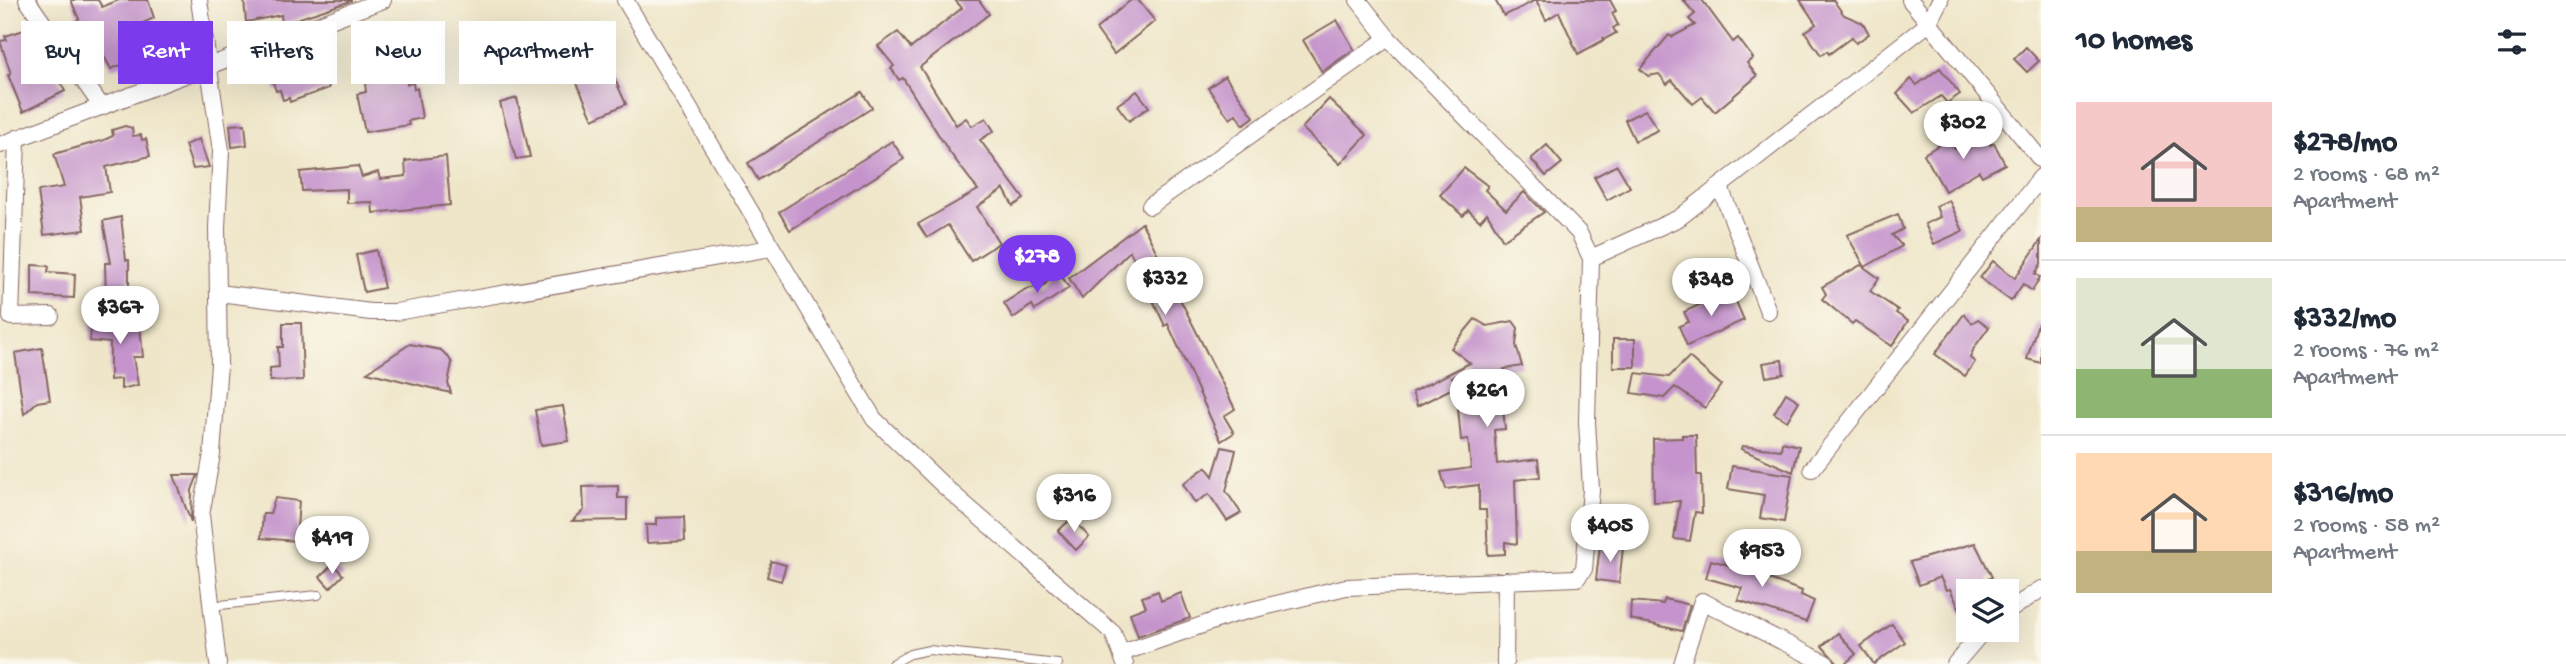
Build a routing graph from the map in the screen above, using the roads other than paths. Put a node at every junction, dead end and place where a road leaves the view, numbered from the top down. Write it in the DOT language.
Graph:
graph roads {
  1 [pos="27,0"];
  2 [pos="199,0"];
  3 [pos="383,0"];
  4 [pos="625,0"];
  5 [pos="1358,0"];
  6 [pos="1910,0"];
  7 [pos="1940,0"];
  8 [pos="202,21"];
  9 [pos="1928,24"];
  10 [pos="1388,38"];
  11 [pos="213,64"];
  12 [pos="161,84"];
  13 [pos="211,84"];
  14 [pos="102,107"];
  15 [pos="17,138"];
  16 [pos="0,145"];
  17 [pos="2041,160"];
  18 [pos="2041,177"];
  19 [pos="1720,187"];
  20 [pos="1150,206"];
  21 [pos="771,248"];
  22 [pos="1591,258"];
  23 [pos="219,293"];
  24 [pos="1768,311"];
  25 [pos="51,316"];
  26 [pos="1812,469"];
  27 [pos="1506,580"];
  28 [pos="2041,589"];
  29 [pos="318,595"];
  30 [pos="2019,604"];
  31 [pos="210,606"];
  32 [pos="1974,642"];
  33 [pos="1123,659"];
  34 [pos="218,664"];
  35 [pos="892,664"];
  36 [pos="1058,664"];
  37 [pos="1505,664"];
  38 [pos="1682,664"];
  39 [pos="1827,664"];
  40 [pos="1955,664"];
  1 -- 14 [label="street"];
  2 -- 8 [label="street"];
  3 -- 11 [label="street"];
  4 -- 21 [label="street"];
  5 -- 10 [label="street"];
  6 -- 9 [label="street"];
  7 -- 9 [label="street"];
  9 -- 17 [label="street"];
  9 -- 19 [label="street"];
  10 -- 20 [label="street"];
  10 -- 22 [label="street"];
  12 -- 14 [label="street"];
  13 -- 23 [label="street"];
  14 -- 15 [label="street"];
  15 -- 16 [label="street"];
  15 -- 25 [label="street"];
  18 -- 26 [label="street"];
  19 -- 22 [label="street"];
  19 -- 24 [label="street"];
  21 -- 23 [label="street"];
  21 -- 33 [label="street"];
  22 -- 27 [label="street"];
  23 -- 31 [label="street"];
  27 -- 33 [label="street"];
  27 -- 37 [label="street"];
  28 -- 30 [label="street"];
  29 -- 31 [label="lane"];
  31 -- 34 [label="street"];
  32 -- 40 [label="street"];
  35 -- 36 [label="lane"];
  38 -- 39 [label="street"];
}
